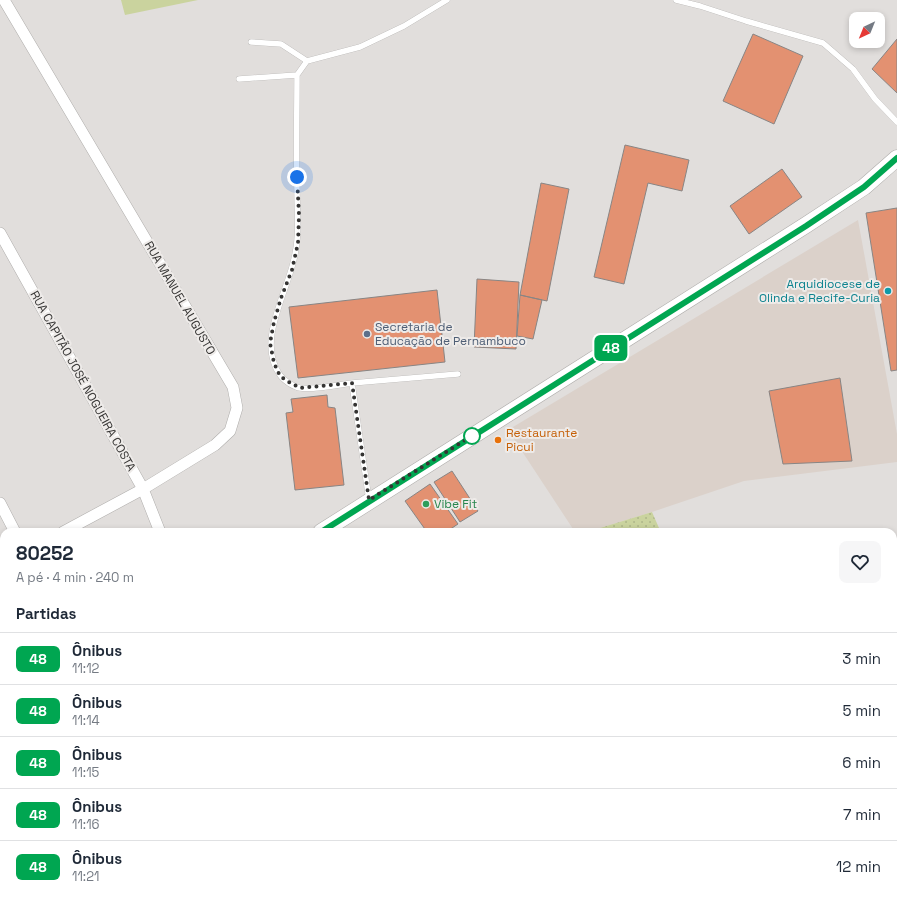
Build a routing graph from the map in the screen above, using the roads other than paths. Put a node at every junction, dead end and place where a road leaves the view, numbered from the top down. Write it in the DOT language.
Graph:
graph roads {
  1 [pos="4,0"];
  2 [pos="447,0"];
  3 [pos="676,0"];
  4 [pos="251,42"];
  5 [pos="307,61"];
  6 [pos="298,75"];
  7 [pos="238,79"];
  8 [pos="897,122"];
  9 [pos="897,158"];
  10 [pos="0,233"];
  11 [pos="458,374"];
  12 [pos="352,383"];
  13 [pos="143,489"];
  14 [pos="369,500"];
  15 [pos="0,503"];
  16 [pos="13,528"];
  17 [pos="70,528"];
  18 [pos="158,528"];
  19 [pos="327,528"];
  1 -- 13 [label="street, RUA MANUEL AUGUSTO"];
  2 -- 5 [label="lane"];
  3 -- 8 [label="lane"];
  4 -- 5 [label="lane"];
  5 -- 6 [label="lane"];
  6 -- 7 [label="lane"];
  6 -- 12 [label="lane"];
  9 -- 14 [label="main road"];
  10 -- 13 [label="street, RUA CAPITÃO JOSÉ NOGUEIRA COSTA"];
  11 -- 12 [label="lane"];
  12 -- 14 [label="lane"];
  13 -- 17 [label="street, RUA MANUEL AUGUSTO"];
  13 -- 18 [label="street, RUA CAPITÃO JOSÉ NOGUEIRA COSTA"];
  14 -- 19 [label="main road"];
  15 -- 16 [label="street"];
}
